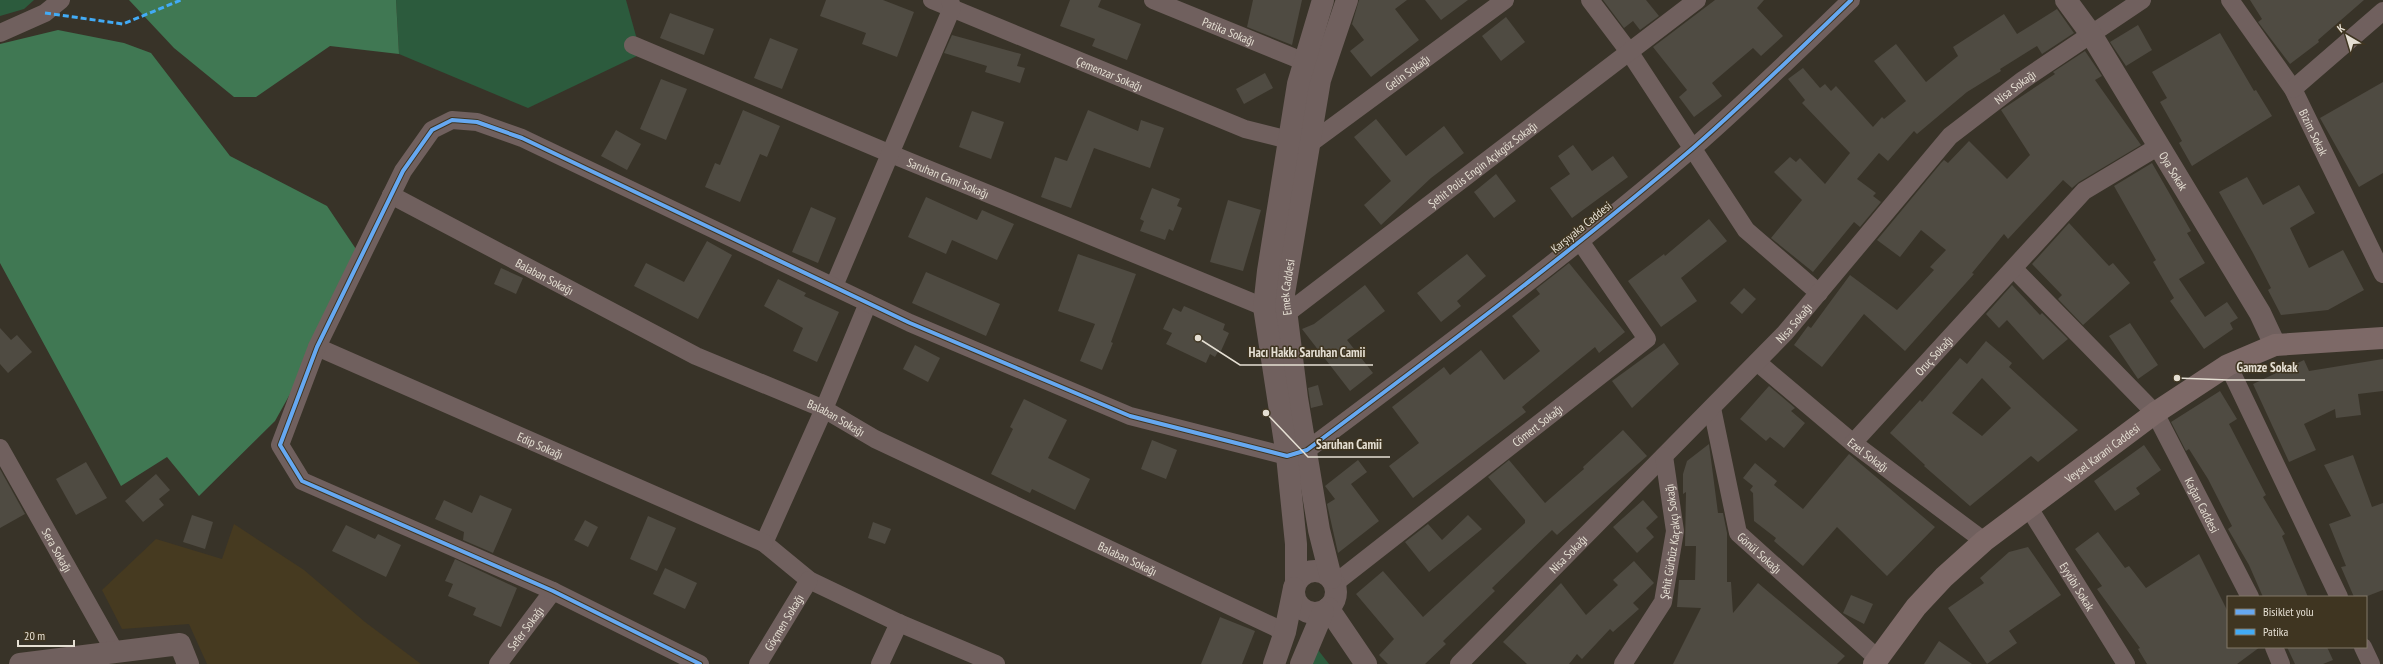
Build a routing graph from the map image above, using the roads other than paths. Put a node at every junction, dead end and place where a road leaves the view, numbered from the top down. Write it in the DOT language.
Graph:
graph roads {
  1 [pos="61,0"];
  2 [pos="932,0"];
  3 [pos="1154,0"];
  4 [pos="1324,0"];
  5 [pos="1347,0"];
  6 [pos="1505,0"];
  7 [pos="1590,0"];
  8 [pos="1697,0"];
  9 [pos="1851,0"];
  10 [pos="2066,0"];
  11 [pos="2142,0"];
  12 [pos="2230,0"];
  13 [pos="951,4"];
  14 [pos="2383,11"];
  15 [pos="0,33"];
  16 [pos="2091,34"];
  17 [pos="633,45"];
  18 [pos="1630,53"];
  19 [pos="1305,62"];
  20 [pos="2293,89"];
  21 [pos="1299,142"];
  22 [pos="2159,146"];
  23 [pos="1692,148"];
  24 [pos="892,154"];
  25 [pos="391,196"];
  26 [pos="1580,241"];
  27 [pos="2014,269"];
  28 [pos="2383,274"];
  29 [pos="834,286"];
  30 [pos="1818,293"];
  31 [pos="868,303"];
  32 [pos="1264,307"];
  33 [pos="1286,314"];
  34 [pos="2383,338"];
  35 [pos="2275,345"];
  36 [pos="317,347"];
  37 [pos="1757,362"];
  38 [pos="2228,365"];
  39 [pos="1712,408"];
  40 [pos="824,409"];
  41 [pos="2155,413"];
  42 [pos="1853,443"];
  43 [pos="0,448"];
  44 [pos="1307,450"];
  45 [pos="1287,456"];
  46 [pos="1664,456"];
  47 [pos="2029,508"];
  48 [pos="1984,542"];
  49 [pos="764,543"];
  50 [pos="809,580"];
  51 [pos="1332,581"];
  52 [pos="1295,584"];
  53 [pos="553,591"];
  54 [pos="2249,596"];
  55 [pos="2339,596"];
  56 [pos="1325,610"];
  57 [pos="898,623"];
  58 [pos="1285,632"];
  59 [pos="2274,648"];
  60 [pos="2363,648"];
  61 [pos="115,652"];
  62 [pos="1876,661"];
  63 [pos="20,664"];
  64 [pos="188,664"];
  65 [pos="498,664"];
  66 [pos="700,664"];
  67 [pos="758,664"];
  68 [pos="880,664"];
  69 [pos="996,664"];
  70 [pos="1274,664"];
  71 [pos="1301,664"];
  72 [pos="1366,664"];
  73 [pos="1460,664"];
  74 [pos="1623,664"];
  75 [pos="2126,664"];
  76 [pos="2281,664"];
  77 [pos="2371,664"];
  1 -- 15 [label="street"];
  2 -- 13 [label="street, Çemenzar Sokağı"];
  3 -- 19 [label="street, Patika Sokağı"];
  4 -- 19 [label="street, Emek Caddesi"];
  5 -- 21 [label="street, Emek Caddesi"];
  6 -- 21 [label="street, Gelin Sokağı"];
  7 -- 18 [label="street"];
  8 -- 18 [label="street, Şehit Polis Engin Açıkgöz Sokağı"];
  9 -- 23 [label="street, Karşıyaka Caddesi"];
  10 -- 16 [label="street, Oya Sokak"];
  11 -- 16 [label="street, Nisa Sokağı"];
  12 -- 20 [label="street, Bizim Sokak"];
  13 -- 21 [label="street, Çemenzar Sokağı"];
  13 -- 24 [label="street"];
  14 -- 20 [label="street"];
  16 -- 22 [label="street, Oya Sokak"];
  16 -- 30 [label="street, Nisa Sokağı"];
  17 -- 24 [label="street, Saruhan Cami Sokağı"];
  18 -- 23 [label="street"];
  18 -- 33 [label="street, Şehit Polis Engin Açıkgöz Sokağı"];
  19 -- 21 [label="street, Emek Caddesi"];
  20 -- 28 [label="street, Bizim Sokak"];
  21 -- 32 [label="street, Emek Caddesi"];
  21 -- 33 [label="street, Emek Caddesi"];
  22 -- 27 [label="street, Oruç Sokağı"];
  22 -- 35 [label="street, Oya Sokak"];
  23 -- 26 [label="street, Karşıyaka Caddesi"];
  23 -- 30 [label="street"];
  24 -- 29 [label="street"];
  24 -- 32 [label="street, Saruhan Cami Sokağı"];
  25 -- 29 [label="street"];
  25 -- 36 [label="street"];
  25 -- 40 [label="street, Balaban Sokağı"];
  26 -- 44 [label="street, Karşıyaka Caddesi"];
  26 -- 51 [label="street, Cömert Sokağı"];
  27 -- 41 [label="street"];
  27 -- 42 [label="street, Oruç Sokağı"];
  29 -- 31 [label="street"];
  30 -- 37 [label="street, Nisa Sokağı"];
  31 -- 40 [label="street"];
  31 -- 45 [label="street"];
  32 -- 33 [label="street"];
  32 -- 45 [label="street, Emek Caddesi"];
  33 -- 44 [label="street, Emek Caddesi"];
  34 -- 35 [label="main road, Veysel Karani Caddesi"];
  35 -- 38 [label="main road, Veysel Karani Caddesi"];
  36 -- 49 [label="street, Edip Sokağı"];
  36 -- 53 [label="street"];
  37 -- 39 [label="street, Nisa Sokağı"];
  37 -- 42 [label="street, Ezel Sokağı"];
  38 -- 41 [label="main road, Veysel Karani Caddesi"];
  38 -- 55 [label="street"];
  39 -- 46 [label="street, Nisa Sokağı"];
  39 -- 62 [label="street, Gönül Sokağı"];
  40 -- 49 [label="street"];
  40 -- 58 [label="street, Balaban Sokağı"];
  41 -- 47 [label="main road, Veysel Karani Caddesi"];
  41 -- 54 [label="street, Kağan Caddesi"];
  42 -- 48 [label="street, Ezel Sokağı"];
  43 -- 61 [label="street, Sera Sokağı"];
  44 -- 45 [label="street"];
  44 -- 51 [label="street, Emek Caddesi"];
  45 -- 52 [label="street, Emek Caddesi"];
  46 -- 73 [label="street, Nisa Sokağı"];
  46 -- 74 [label="street, Şehit Gürbüz Kaçakçı Sokağı"];
  47 -- 48 [label="main road, Veysel Karani Caddesi"];
  47 -- 75 [label="street, Eyyübi Sokak"];
  48 -- 62 [label="main road, Veysel Karani Caddesi"];
  49 -- 50 [label="street, Edip Sokağı"];
  50 -- 57 [label="street, Edip Sokağı"];
  50 -- 67 [label="street, Göçmen Sokağı"];
  51 -- 52 [label="street"];
  51 -- 56 [label="street"];
  52 -- 56 [label="street"];
  52 -- 58 [label="street"];
  53 -- 65 [label="street, Sefer Sokağı"];
  53 -- 66 [label="street"];
  56 -- 71 [label="street"];
  56 -- 72 [label="street"];
  57 -- 68 [label="street"];
  57 -- 69 [label="street, Edip Sokağı"];
  58 -- 70 [label="street"];
  59 -- 76 [label="street"];
  60 -- 77 [label="street"];
  61 -- 63 [label="street"];
  61 -- 64 [label="street"];
}
